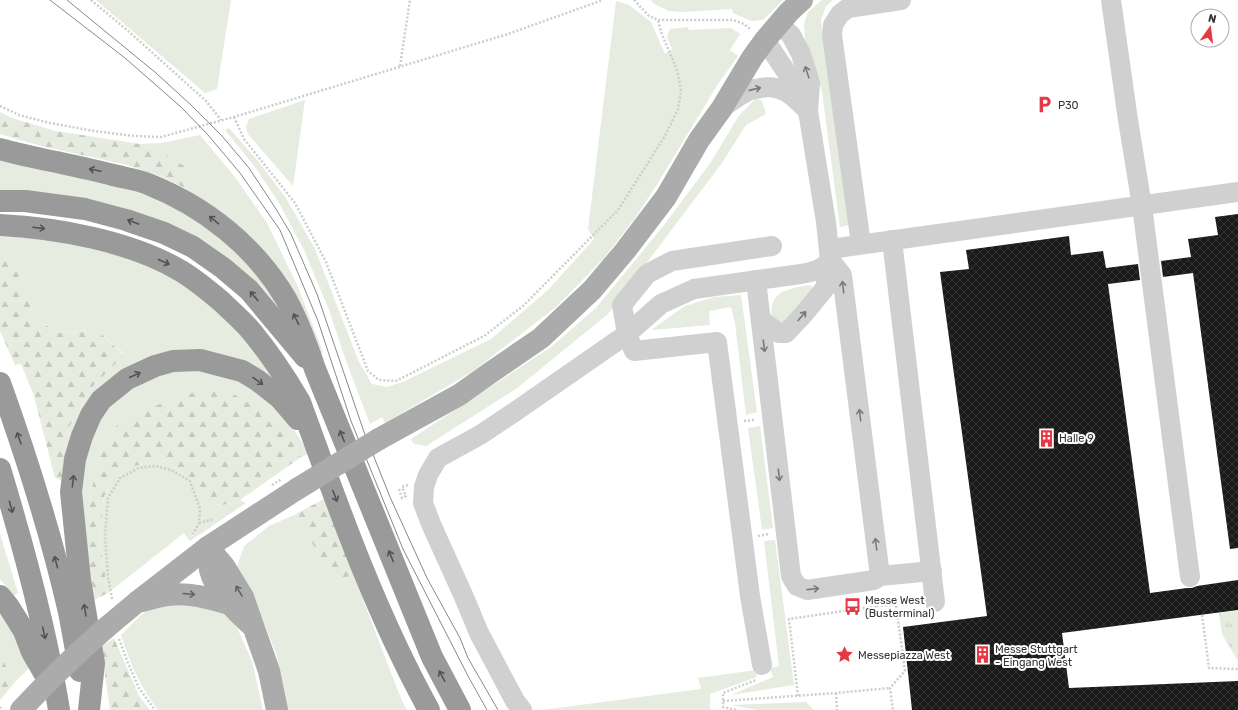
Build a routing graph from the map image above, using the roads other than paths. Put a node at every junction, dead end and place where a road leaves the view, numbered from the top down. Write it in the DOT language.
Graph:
graph roads {
  1 [pos="802,0"];
  2 [pos="901,0"];
  3 [pos="1111,0"];
  4 [pos="779,24"];
  5 [pos="758,34"];
  6 [pos="722,108"];
  7 [pos="808,111"];
  8 [pos="0,149"];
  9 [pos="1238,192"];
  10 [pos="0,201"];
  11 [pos="1142,206"];
  12 [pos="0,225"];
  13 [pos="892,240"];
  14 [pos="861,244"];
  15 [pos="772,246"];
  16 [pos="829,259"];
  17 [pos="756,280"];
  18 [pos="761,320"];
  19 [pos="627,334"];
  20 [pos="315,369"];
  21 [pos="0,383"];
  22 [pos="316,447"];
  23 [pos="0,469"];
  24 [pos="208,546"];
  25 [pos="932,571"];
  26 [pos="1190,577"];
  27 [pos="877,578"];
  28 [pos="0,596"];
  29 [pos="137,602"];
  30 [pos="935,602"];
  31 [pos="229,604"];
  32 [pos="254,627"];
  33 [pos="762,665"];
  34 [pos="57,702"];
  35 [pos="7,709"];
  36 [pos="88,710"];
  37 [pos="278,710"];
  38 [pos="429,710"];
  39 [pos="460,710"];
  40 [pos="522,710"];
  1 -- 4 [label="main road"];
  2 -- 14 [label="street"];
  3 -- 11 [label="street"];
  4 -- 5 [label="main road"];
  7 -- 4 [label="street, one-way"];
  5 -- 6 [label="main road"];
  5 -- 7 [label="street"];
  6 -- 7 [label="street, one-way"];
  6 -- 24 [label="main road, bridge"];
  7 -- 16 [label="street"];
  20 -- 8 [label="highway, one-way"];
  9 -- 11 [label="street"];
  20 -- 10 [label="highway, one-way"];
  11 -- 13 [label="street"];
  11 -- 26 [label="street"];
  12 -- 22 [label="highway, one-way"];
  13 -- 14 [label="street"];
  13 -- 25 [label="street"];
  14 -- 16 [label="street"];
  15 -- 19 [label="street"];
  16 -- 17 [label="street"];
  18 -- 16 [label="street, one-way"];
  27 -- 16 [label="street, one-way"];
  17 -- 18 [label="street"];
  17 -- 19 [label="street"];
  18 -- 27 [label="street, one-way"];
  19 -- 33 [label="street"];
  19 -- 40 [label="street"];
  39 -- 20 [label="highway, one-way"];
  36 -- 21 [label="highway, one-way"];
  36 -- 22 [label="highway, one-way"];
  22 -- 38 [label="highway, one-way"];
  23 -- 34 [label="highway, one-way"];
  24 -- 29 [label="main road"];
  24 -- 31 [label="main road"];
  32 -- 24 [label="main road, one-way"];
  25 -- 27 [label="street"];
  25 -- 30 [label="street"];
  28 -- 34 [label="highway"];
  29 -- 31 [label="main road, one-way"];
  29 -- 35 [label="main road, bridge"];
  31 -- 32 [label="main road"];
  32 -- 37 [label="main road"];
}
